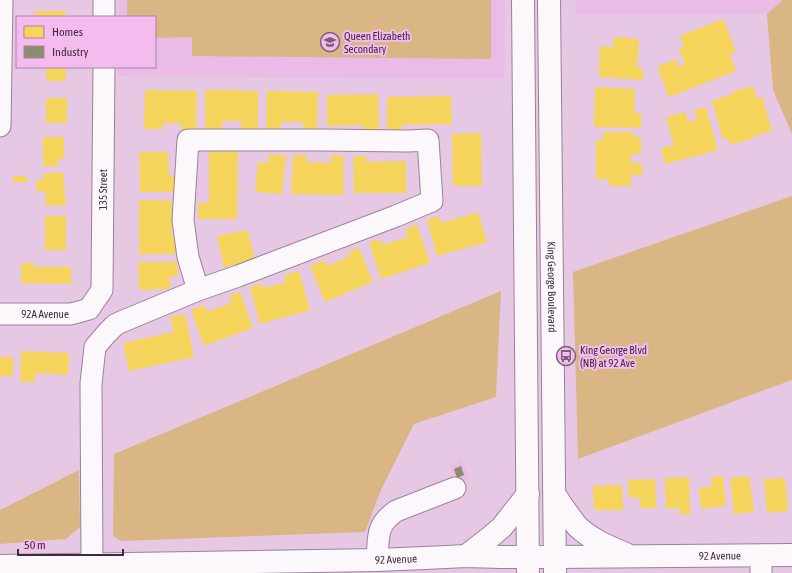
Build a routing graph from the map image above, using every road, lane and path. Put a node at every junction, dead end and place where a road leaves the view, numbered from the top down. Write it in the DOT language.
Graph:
graph roads {
  1 [pos="2,0"];
  2 [pos="104,0"];
  3 [pos="523,0"];
  4 [pos="550,0"];
  5 [pos="104,16"];
  6 [pos="104,68"];
  7 [pos="0,126"];
  8 [pos="198,290"];
  9 [pos="89,309"];
  10 [pos="0,314"];
  11 [pos="455,488"];
  12 [pos="528,494"];
  13 [pos="555,495"];
  14 [pos="792,555"];
  15 [pos="466,556"];
  16 [pos="631,556"];
  17 [pos="377,560"];
  18 [pos="761,564"];
  19 [pos="92,565"];
  20 [pos="528,565"];
  21 [pos="555,565"];
  22 [pos="0,566"];
  23 [pos="492,573"];
  24 [pos="595,573"];
  1 -- 7 [label="street"];
  2 -- 5 [label="street"];
  3 -- 12 [label="main road"];
  4 -- 13 [label="main road, King George Boulevard"];
  6 -- 9 [label="street, 135 Street"];
  8 -- 8 [label="street"];
  8 -- 19 [label="street"];
  9 -- 10 [label="street, 92A Avenue"];
  11 -- 17 [label="street"];
  12 -- 15 [label="main road"];
  12 -- 20 [label="main road"];
  13 -- 16 [label="main road"];
  13 -- 21 [label="main road, King George Boulevard"];
  14 -- 18 [label="main road, 92 Avenue"];
  15 -- 17 [label="main road, 92 Avenue"];
  15 -- 20 [label="main road, 92 Avenue"];
  15 -- 23 [label="main road"];
  16 -- 18 [label="main road, 92 Avenue"];
  16 -- 21 [label="main road, 92 Avenue"];
  16 -- 24 [label="main road"];
  17 -- 19 [label="main road, 92 Avenue"];
  19 -- 22 [label="main road, 92 Avenue"];
  20 -- 21 [label="main road, 92 Avenue"];
}
